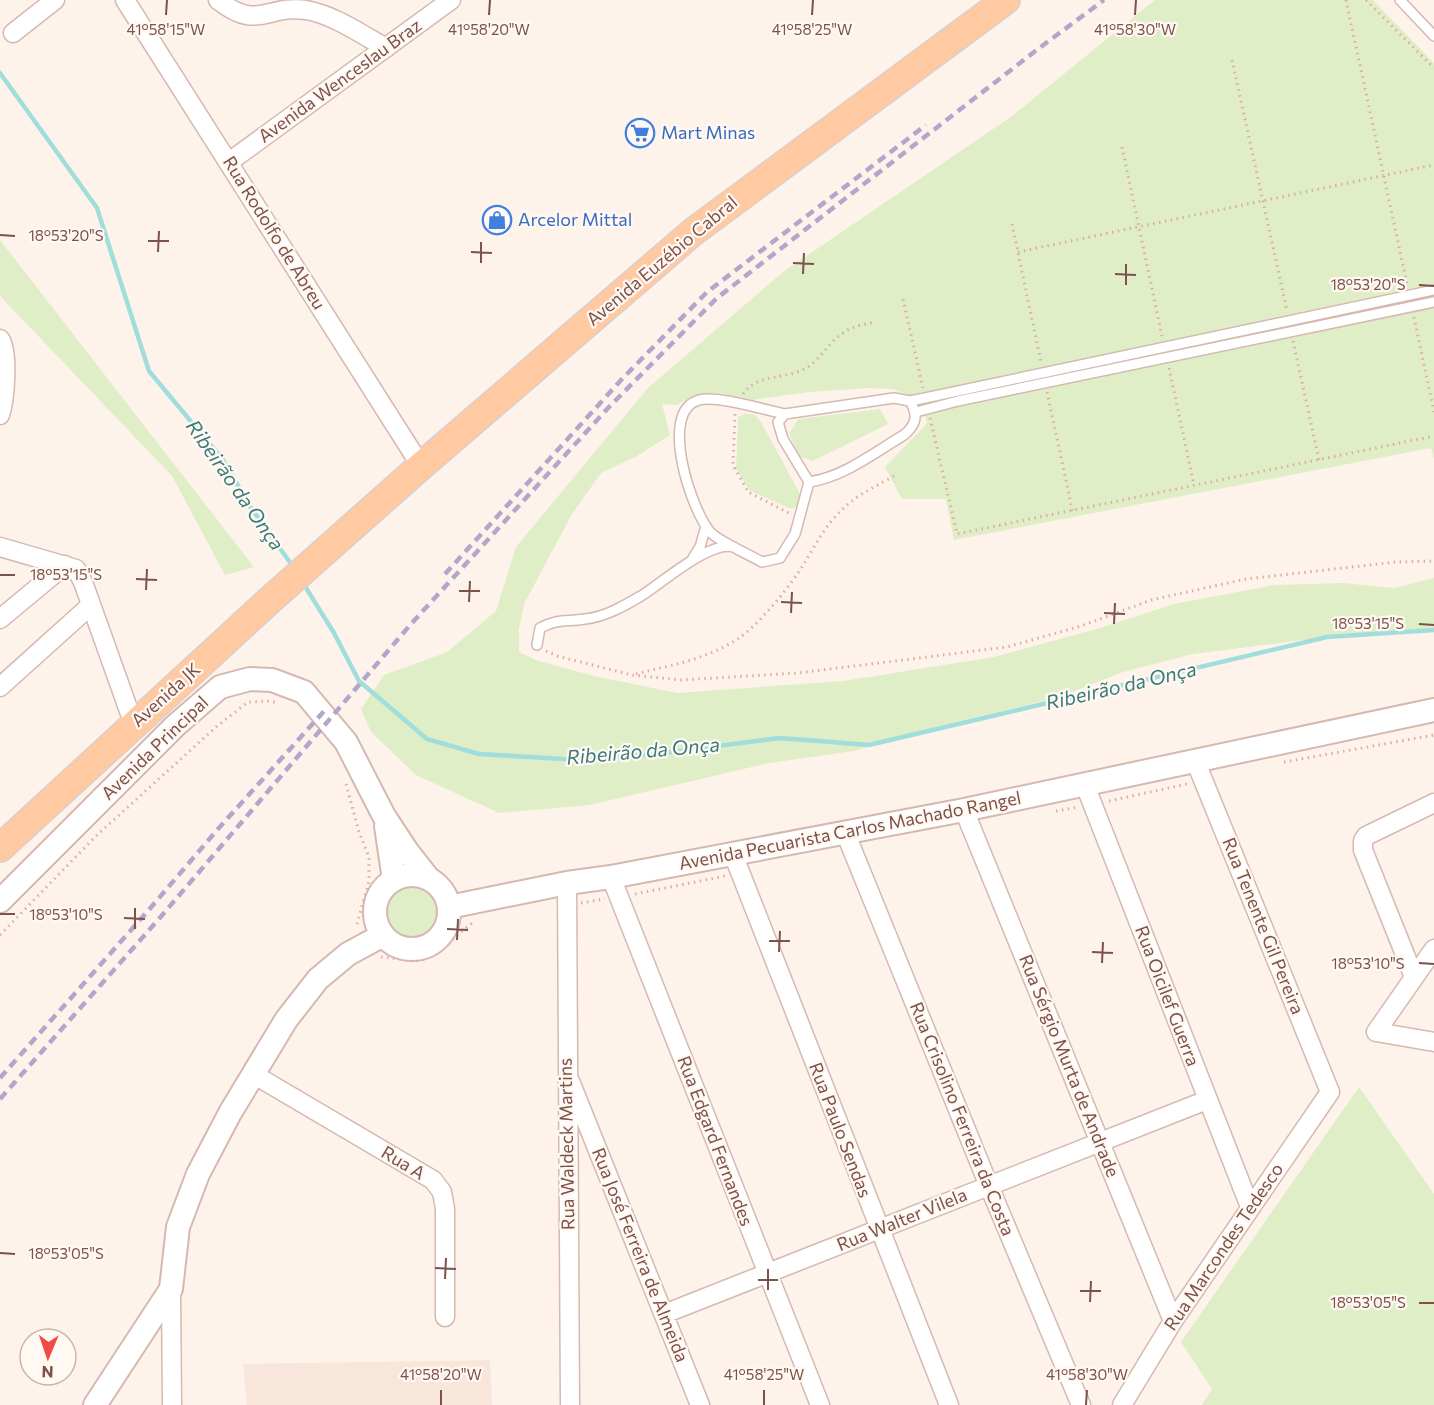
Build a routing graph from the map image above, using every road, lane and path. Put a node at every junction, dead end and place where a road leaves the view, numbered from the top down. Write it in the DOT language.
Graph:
graph roads {
  1 [pos="55,0"];
  2 [pos="125,0"];
  3 [pos="218,0"];
  4 [pos="451,0"];
  5 [pos="1006,0"];
  6 [pos="1346,0"];
  7 [pos="1366,0"];
  8 [pos="1400,0"];
  9 [pos="14,33"];
  10 [pos="1434,36"];
  11 [pos="386,48"];
  12 [pos="1233,60"];
  13 [pos="1434,69"];
  14 [pos="1122,147"];
  15 [pos="229,162"];
  16 [pos="1434,165"];
  17 [pos="1383,176"];
  18 [pos="1263,201"];
  19 [pos="1139,227"];
  20 [pos="1018,252"];
  21 [pos="1434,290"];
  22 [pos="1409,295"];
  23 [pos="1434,302"];
  24 [pos="1412,307"];
  25 [pos="1289,321"];
  26 [pos="1291,332"];
  27 [pos="0,339"];
  28 [pos="1165,347"];
  29 [pos="1167,358"];
  30 [pos="910,401"];
  31 [pos="1,412"];
  32 [pos="916,412"];
  33 [pos="1434,412"];
  34 [pos="785,414"];
  35 [pos="1434,436"];
  36 [pos="1319,460"];
  37 [pos="422,466"];
  38 [pos="897,475"];
  39 [pos="809,482"];
  40 [pos="1194,485"];
  41 [pos="706,526"];
  42 [pos="957,534"];
  43 [pos="334,544"];
  44 [pos="0,547"];
  45 [pos="736,548"];
  46 [pos="1434,561"];
  47 [pos="65,565"];
  48 [pos="686,566"];
  49 [pos="91,605"];
  50 [pos="0,619"];
  51 [pos="537,645"];
  52 [pos="632,675"];
  53 [pos="0,687"];
  54 [pos="282,705"];
  55 [pos="1434,710"];
  56 [pos="134,725"];
  57 [pos="1196,760"];
  58 [pos="346,784"];
  59 [pos="1085,785"];
  60 [pos="1434,803"];
  61 [pos="964,810"];
  62 [pos="384,816"];
  63 [pos="844,832"];
  64 [pos="0,848"];
  65 [pos="733,854"];
  66 [pos="611,877"];
  67 [pos="429,879"];
  68 [pos="394,880"];
  69 [pos="567,883"];
  70 [pos="0,901"];
  71 [pos="449,907"];
  72 [pos="355,931"];
  73 [pos="0,935"];
  74 [pos="383,935"];
  75 [pos="1434,949"];
  76 [pos="1414,977"];
  77 [pos="1434,1042"];
  78 [pos="566,1071"];
  79 [pos="253,1074"];
  80 [pos="1330,1092"];
  81 [pos="1207,1100"];
  82 [pos="1101,1142"];
  83 [pos="989,1186"];
  84 [pos="1250,1207"];
  85 [pos="879,1229"];
  86 [pos="767,1274"];
  87 [pos="171,1289"];
  88 [pos="664,1314"];
  89 [pos="445,1317"];
  90 [pos="1173,1321"];
  91 [pos="95,1405"];
  92 [pos="172,1405"];
  93 [pos="570,1405"];
  94 [pos="575,1405"];
  95 [pos="700,1405"];
  96 [pos="820,1405"];
  97 [pos="949,1405"];
  98 [pos="1081,1405"];
  99 [pos="1122,1405"];
  1 -- 9 [label="street"];
  2 -- 15 [label="street, Rua Rodolfo de Abreu"];
  3 -- 11 [label="street"];
  4 -- 11 [label="street, Avenida Wenceslau Braz"];
  5 -- 37 [label="main road, Avenida Euzébio Cabral"];
  6 -- 17 [label="path"];
  7 -- 13 [label="path"];
  8 -- 10 [label="lane"];
  11 -- 15 [label="street, Avenida Wenceslau Braz"];
  12 -- 18 [label="path"];
  14 -- 19 [label="path"];
  15 -- 37 [label="street, Rua Rodolfo de Abreu"];
  16 -- 17 [label="path"];
  17 -- 18 [label="path"];
  17 -- 22 [label="path"];
  18 -- 19 [label="path"];
  18 -- 25 [label="path"];
  19 -- 20 [label="path"];
  19 -- 28 [label="path"];
  21 -- 22 [label="lane"];
  22 -- 25 [label="lane"];
  23 -- 24 [label="lane"];
  24 -- 26 [label="lane"];
  24 -- 33 [label="path"];
  25 -- 28 [label="lane"];
  26 -- 29 [label="lane"];
  26 -- 36 [label="path"];
  27 -- 31 [label="street"];
  28 -- 30 [label="lane"];
  29 -- 32 [label="lane"];
  29 -- 40 [label="path"];
  30 -- 32 [label="lane"];
  30 -- 34 [label="lane"];
  32 -- 39 [label="lane"];
  34 -- 39 [label="lane"];
  34 -- 41 [label="lane"];
  35 -- 36 [label="path"];
  36 -- 40 [label="path"];
  37 -- 43 [label="main road, Avenida Euzébio Cabral"];
  38 -- 52 [label="path"];
  39 -- 45 [label="lane"];
  40 -- 42 [label="path"];
  41 -- 45 [label="lane"];
  41 -- 48 [label="lane"];
  43 -- 56 [label="main road, Avenida JK"];
  44 -- 47 [label="street"];
  45 -- 48 [label="lane"];
  46 -- 52 [label="path"];
  47 -- 49 [label="street"];
  47 -- 50 [label="street"];
  48 -- 51 [label="lane"];
  49 -- 53 [label="street"];
  49 -- 56 [label="street"];
  51 -- 52 [label="path"];
  54 -- 73 [label="path"];
  55 -- 57 [label="street, Avenida Pecuarista Carlos Machado Rangel"];
  56 -- 64 [label="main road, Avenida JK"];
  57 -- 59 [label="street, Avenida Pecuarista Carlos Machado Rangel"];
  57 -- 80 [label="street, Rua Tenente Gil Pereira"];
  58 -- 72 [label="path"];
  59 -- 61 [label="street, Avenida Pecuarista Carlos Machado Rangel"];
  59 -- 81 [label="street, Rua Oicilef Guerra"];
  60 -- 76 [label="street"];
  61 -- 63 [label="street, Avenida Pecuarista Carlos Machado Rangel"];
  61 -- 82 [label="street, Rua Sérgio Murta de Andrade"];
  62 -- 67 [label="street, Avenida Principal"];
  62 -- 68 [label="street, Avenida Principal"];
  62 -- 70 [label="street, Avenida Principal"];
  63 -- 65 [label="street, Avenida Pecuarista Carlos Machado Rangel"];
  63 -- 83 [label="street, Rua Crisolino Ferreira da Costa"];
  65 -- 66 [label="street, Avenida Pecuarista Carlos Machado Rangel"];
  65 -- 85 [label="street, Rua Paulo Sendas"];
  66 -- 69 [label="street, Avenida Pecuarista Carlos Machado Rangel"];
  66 -- 86 [label="street, Rua Edgard Fernandes"];
  67 -- 68 [label="street"];
  67 -- 71 [label="street"];
  68 -- 74 [label="street"];
  69 -- 71 [label="street, Avenida Pecuarista Carlos Machado Rangel"];
  69 -- 78 [label="street, Rua Waldeck Martins"];
  71 -- 74 [label="street"];
  74 -- 79 [label="street"];
  75 -- 76 [label="street"];
  76 -- 77 [label="street"];
  78 -- 88 [label="street, Rua José Ferreira de Almeida"];
  78 -- 93 [label="street, Rua Waldeck Martins"];
  79 -- 87 [label="street"];
  79 -- 89 [label="street, Rua A"];
  80 -- 84 [label="street, Rua Marcondes Tedesco"];
  81 -- 82 [label="street, Rua Walter Vilela"];
  81 -- 84 [label="street, Rua Oicilef Guerra"];
  82 -- 83 [label="street, Rua Walter Vilela"];
  82 -- 90 [label="street, Rua Sérgio Murta de Andrade"];
  83 -- 85 [label="street, Rua Walter Vilela"];
  83 -- 98 [label="street, Rua Crisolino Ferreira da Costa"];
  84 -- 90 [label="street, Rua Marcondes Tedesco"];
  85 -- 86 [label="street, Rua Walter Vilela"];
  85 -- 97 [label="street, Rua Paulo Sendas"];
  86 -- 88 [label="street, Rua Walter Vilela"];
  86 -- 96 [label="street, Rua Edgard Fernandes"];
  87 -- 91 [label="street"];
  87 -- 92 [label="street"];
  88 -- 95 [label="street, Rua José Ferreira de Almeida"];
  90 -- 99 [label="street, Rua Marcondes Tedesco"];
  93 -- 94 [label="street"];
}
